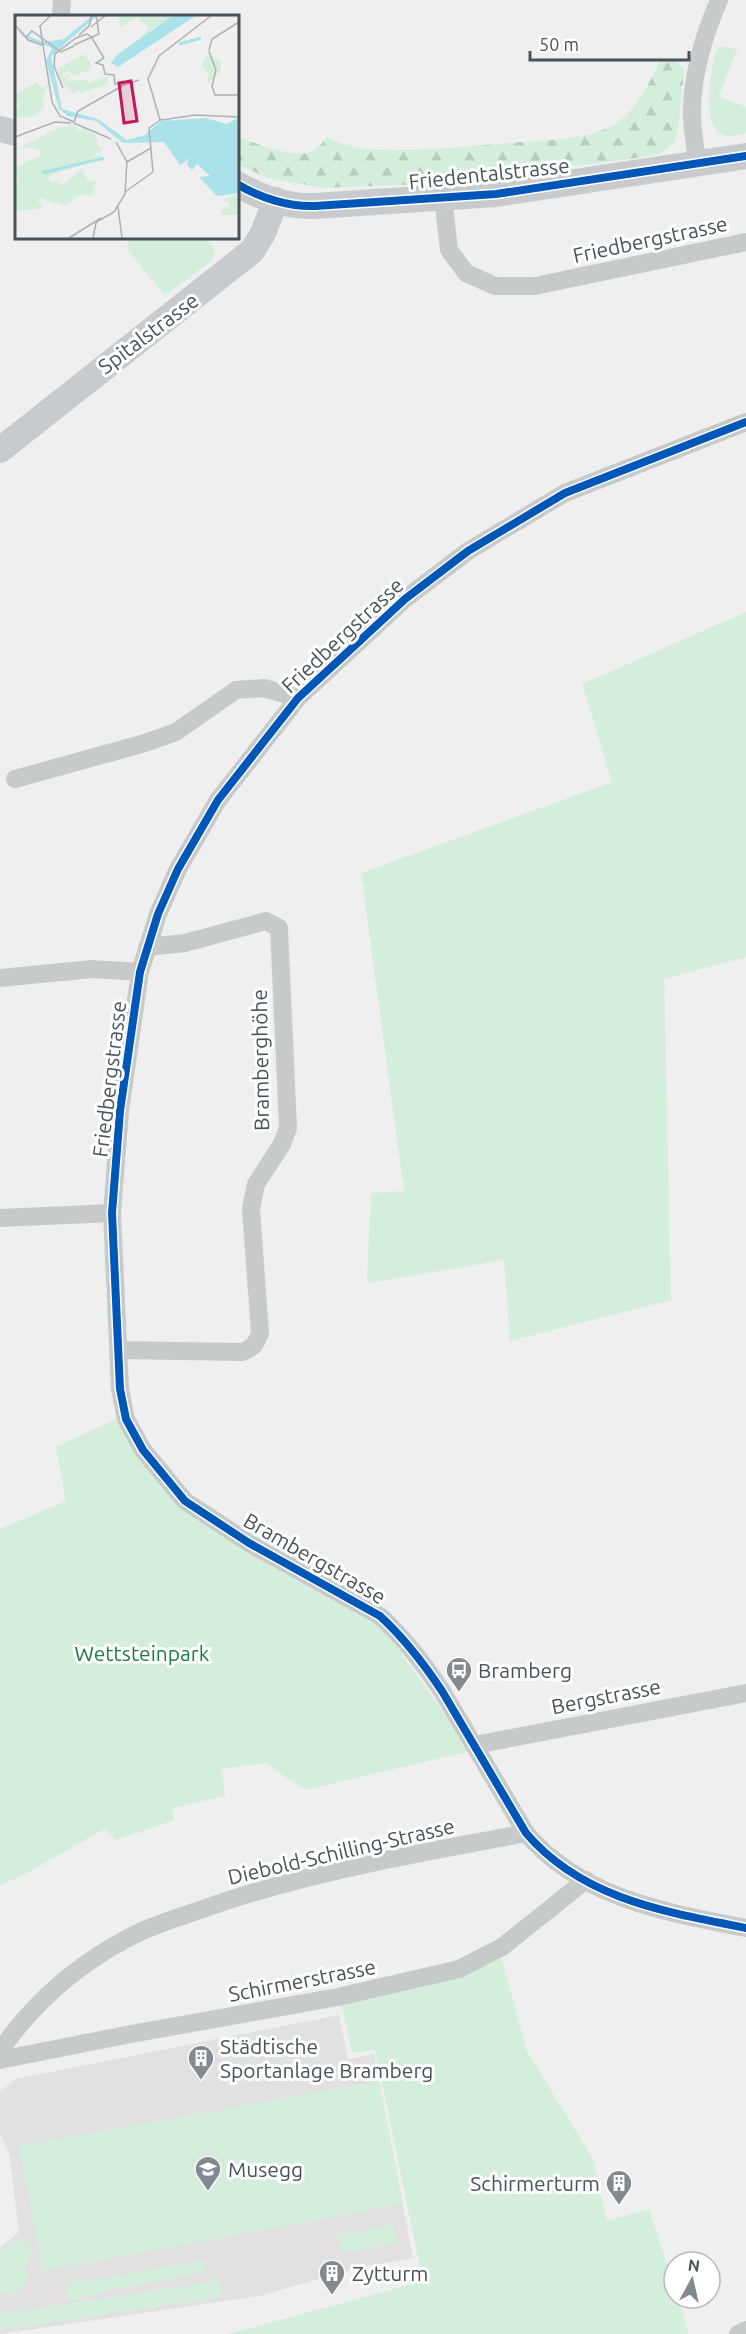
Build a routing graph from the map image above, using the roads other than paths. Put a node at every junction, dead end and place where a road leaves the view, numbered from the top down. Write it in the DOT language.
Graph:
graph roads {
  1 [pos="62,0"];
  2 [pos="719,0"];
  3 [pos="61,15"];
  4 [pos="0,129"];
  5 [pos="15,133"];
  6 [pos="746,156"];
  7 [pos="698,164"];
  8 [pos="238,184"];
  9 [pos="443,198"];
  10 [pos="276,200"];
  11 [pos="746,242"];
  12 [pos="746,422"];
  13 [pos="0,450"];
  14 [pos="298,698"];
  15 [pos="15,779"];
  16 [pos="147,947"];
  17 [pos="140,972"];
  18 [pos="0,978"];
  19 [pos="112,1213"];
  20 [pos="0,1218"];
  21 [pos="118,1350"];
  22 [pos="746,1693"];
  23 [pos="475,1745"];
  24 [pos="526,1833"];
  25 [pos="586,1880"];
  26 [pos="746,1928"];
  27 [pos="0,2051"];
  28 [pos="0,2060"];
  29 [pos="746,2330"];
  30 [pos="738,2334"];
  1 -- 3 [label="street"];
  2 -- 7 [label="street"];
  4 -- 5 [label="main road"];
  6 -- 7 [label="main road, Friedentalstrasse"];
  7 -- 9 [label="main road, Friedentalstrasse"];
  8 -- 10 [label="main road, Friedentalstrasse"];
  9 -- 10 [label="main road, Friedentalstrasse"];
  9 -- 11 [label="street, Friedbergstrasse"];
  10 -- 13 [label="main road, Spitalstrasse"];
  12 -- 14 [label="street, Friedbergstrasse"];
  14 -- 15 [label="street"];
  14 -- 16 [label="street, Friedbergstrasse"];
  16 -- 17 [label="street, Friedbergstrasse"];
  16 -- 21 [label="street, Bramberghöhe"];
  17 -- 18 [label="street"];
  17 -- 19 [label="street, Friedbergstrasse"];
  19 -- 20 [label="street"];
  19 -- 21 [label="street, Brambergstrasse"];
  21 -- 23 [label="street, Brambergstrasse"];
  22 -- 23 [label="street, Bergstrasse"];
  23 -- 24 [label="street, Brambergstrasse"];
  24 -- 25 [label="street, Brambergstrasse"];
  24 -- 27 [label="street, Diebold-Schilling-Strasse"];
  25 -- 26 [label="street, Brambergstrasse"];
  25 -- 28 [label="street, Schirmerstrasse"];
  29 -- 30 [label="street"];
}
